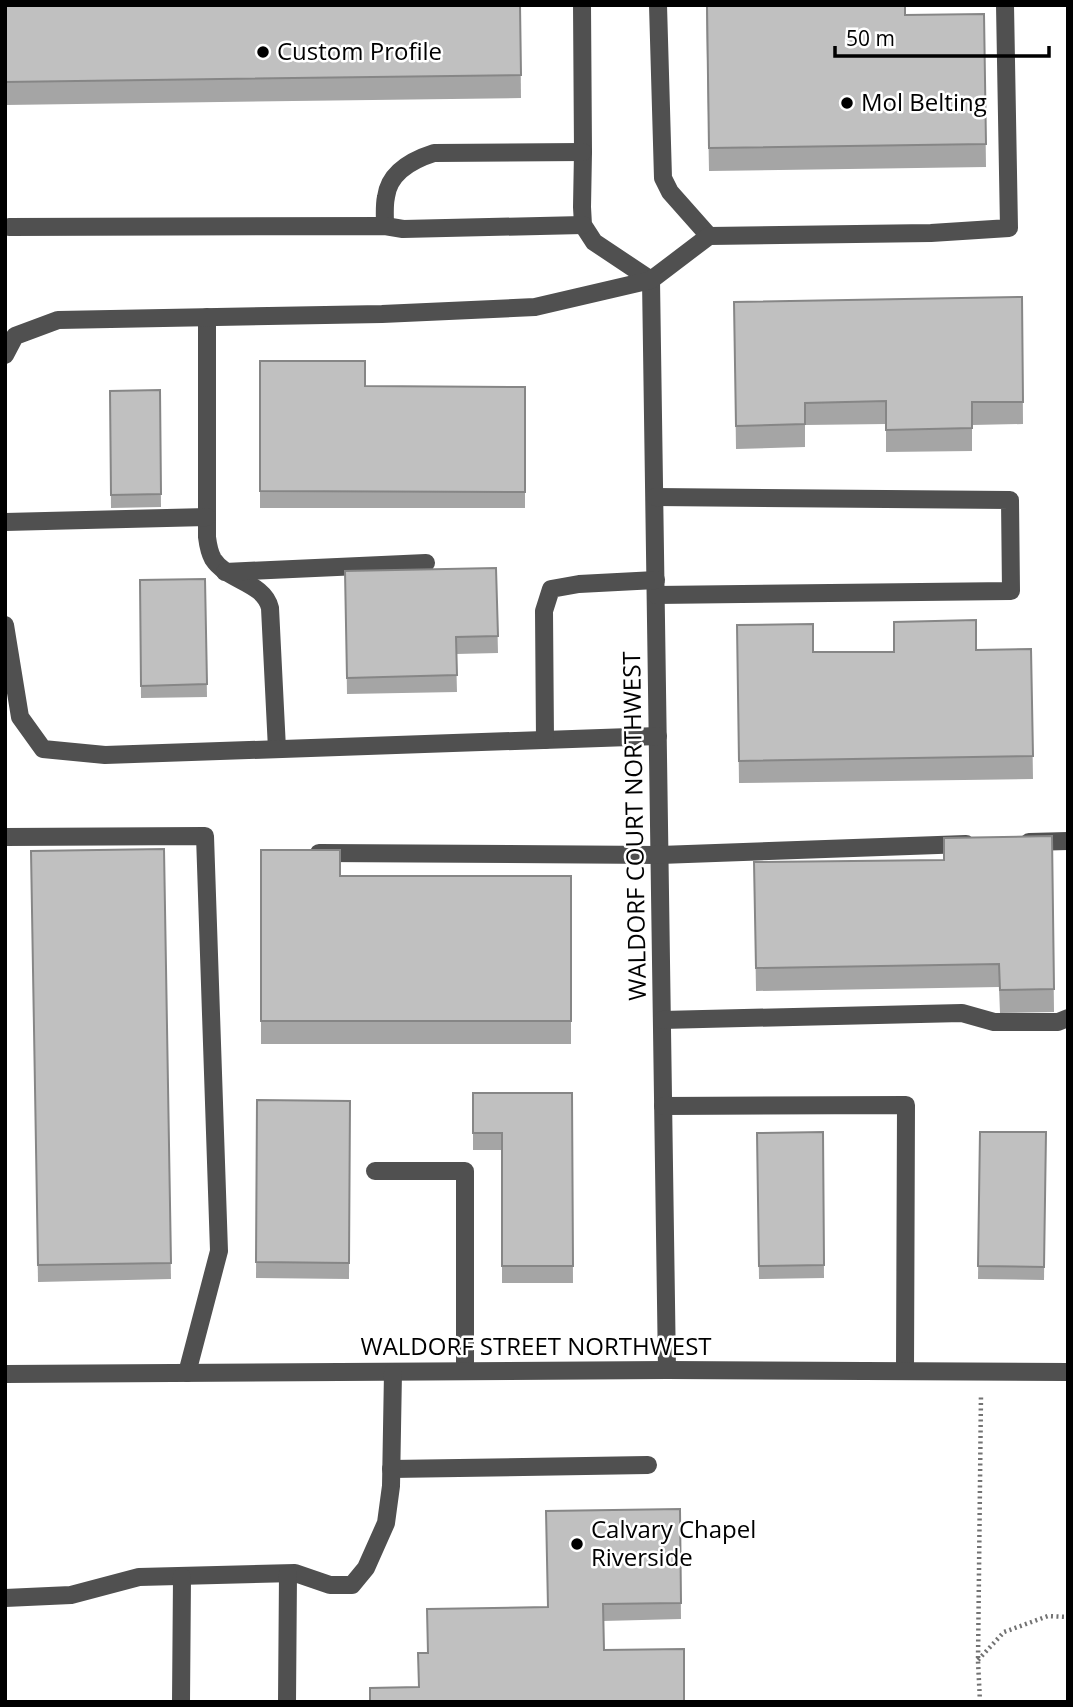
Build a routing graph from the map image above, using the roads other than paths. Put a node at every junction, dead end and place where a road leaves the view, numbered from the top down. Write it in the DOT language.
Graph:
graph roads {
  1 [pos="582,5"];
  2 [pos="658,5"];
  3 [pos="1005,5"];
  4 [pos="583,152"];
  5 [pos="583,225"];
  6 [pos="385,226"];
  7 [pos="9,227"];
  8 [pos="709,236"];
  9 [pos="652,280"];
  10 [pos="207,317"];
  11 [pos="5,355"];
  12 [pos="655,497"];
  13 [pos="207,517"];
  14 [pos="5,522"];
  15 [pos="426,563"];
  16 [pos="225,572"];
  17 [pos="656,588"];
  18 [pos="5,625"];
  19 [pos="658,736"];
  20 [pos="545,740"];
  21 [pos="277,749"];
  22 [pos="5,837"];
  23 [pos="1068,841"];
  24 [pos="1014,842"];
  25 [pos="987,843"];
  26 [pos="304,853"];
  27 [pos="660,855"];
  28 [pos="1068,1018"];
  29 [pos="662,1020"];
  30 [pos="663,1106"];
  31 [pos="375,1171"];
  32 [pos="667,1370"];
  33 [pos="465,1371"];
  34 [pos="905,1371"];
  35 [pos="393,1372"];
  36 [pos="1068,1372"];
  37 [pos="187,1373"];
  38 [pos="5,1374"];
  39 [pos="648,1465"];
  40 [pos="391,1469"];
  41 [pos="288,1574"];
  42 [pos="183,1577"];
  43 [pos="5,1598"];
  44 [pos="181,1702"];
  45 [pos="287,1702"];
  1 -- 4 [label="street"];
  2 -- 8 [label="street"];
  3 -- 8 [label="street"];
  4 -- 5 [label="street"];
  4 -- 6 [label="street"];
  5 -- 6 [label="street"];
  5 -- 9 [label="street"];
  6 -- 7 [label="street"];
  8 -- 9 [label="street"];
  9 -- 10 [label="street"];
  9 -- 12 [label="street, WALDORF COURT NORTHWEST"];
  10 -- 11 [label="street"];
  10 -- 13 [label="street"];
  12 -- 17 [label="street, WALDORF COURT NORTHWEST"];
  12 -- 17 [label="street"];
  13 -- 14 [label="street"];
  13 -- 16 [label="street"];
  15 -- 16 [label="street"];
  16 -- 21 [label="street"];
  17 -- 19 [label="street, WALDORF COURT NORTHWEST"];
  17 -- 20 [label="street"];
  18 -- 21 [label="street"];
  19 -- 20 [label="street"];
  19 -- 27 [label="street, WALDORF COURT NORTHWEST"];
  20 -- 21 [label="street"];
  22 -- 37 [label="street"];
  23 -- 24 [label="street"];
  25 -- 27 [label="street"];
  26 -- 27 [label="street"];
  27 -- 29 [label="street, WALDORF COURT NORTHWEST"];
  28 -- 29 [label="street"];
  29 -- 30 [label="street, WALDORF COURT NORTHWEST"];
  30 -- 32 [label="street, WALDORF COURT NORTHWEST"];
  30 -- 34 [label="street"];
  31 -- 33 [label="street"];
  32 -- 33 [label="street, WALDORF STREET NORTHWEST"];
  32 -- 34 [label="street, WALDORF STREET NORTHWEST"];
  33 -- 35 [label="street, WALDORF STREET NORTHWEST"];
  34 -- 36 [label="street, WALDORF STREET NORTHWEST"];
  35 -- 37 [label="street, WALDORF STREET NORTHWEST"];
  35 -- 40 [label="street"];
  37 -- 38 [label="street, WALDORF STREET NORTHWEST"];
  39 -- 40 [label="street"];
  40 -- 41 [label="street"];
  41 -- 42 [label="street"];
  41 -- 45 [label="street"];
  42 -- 43 [label="street"];
  42 -- 44 [label="street"];
}
